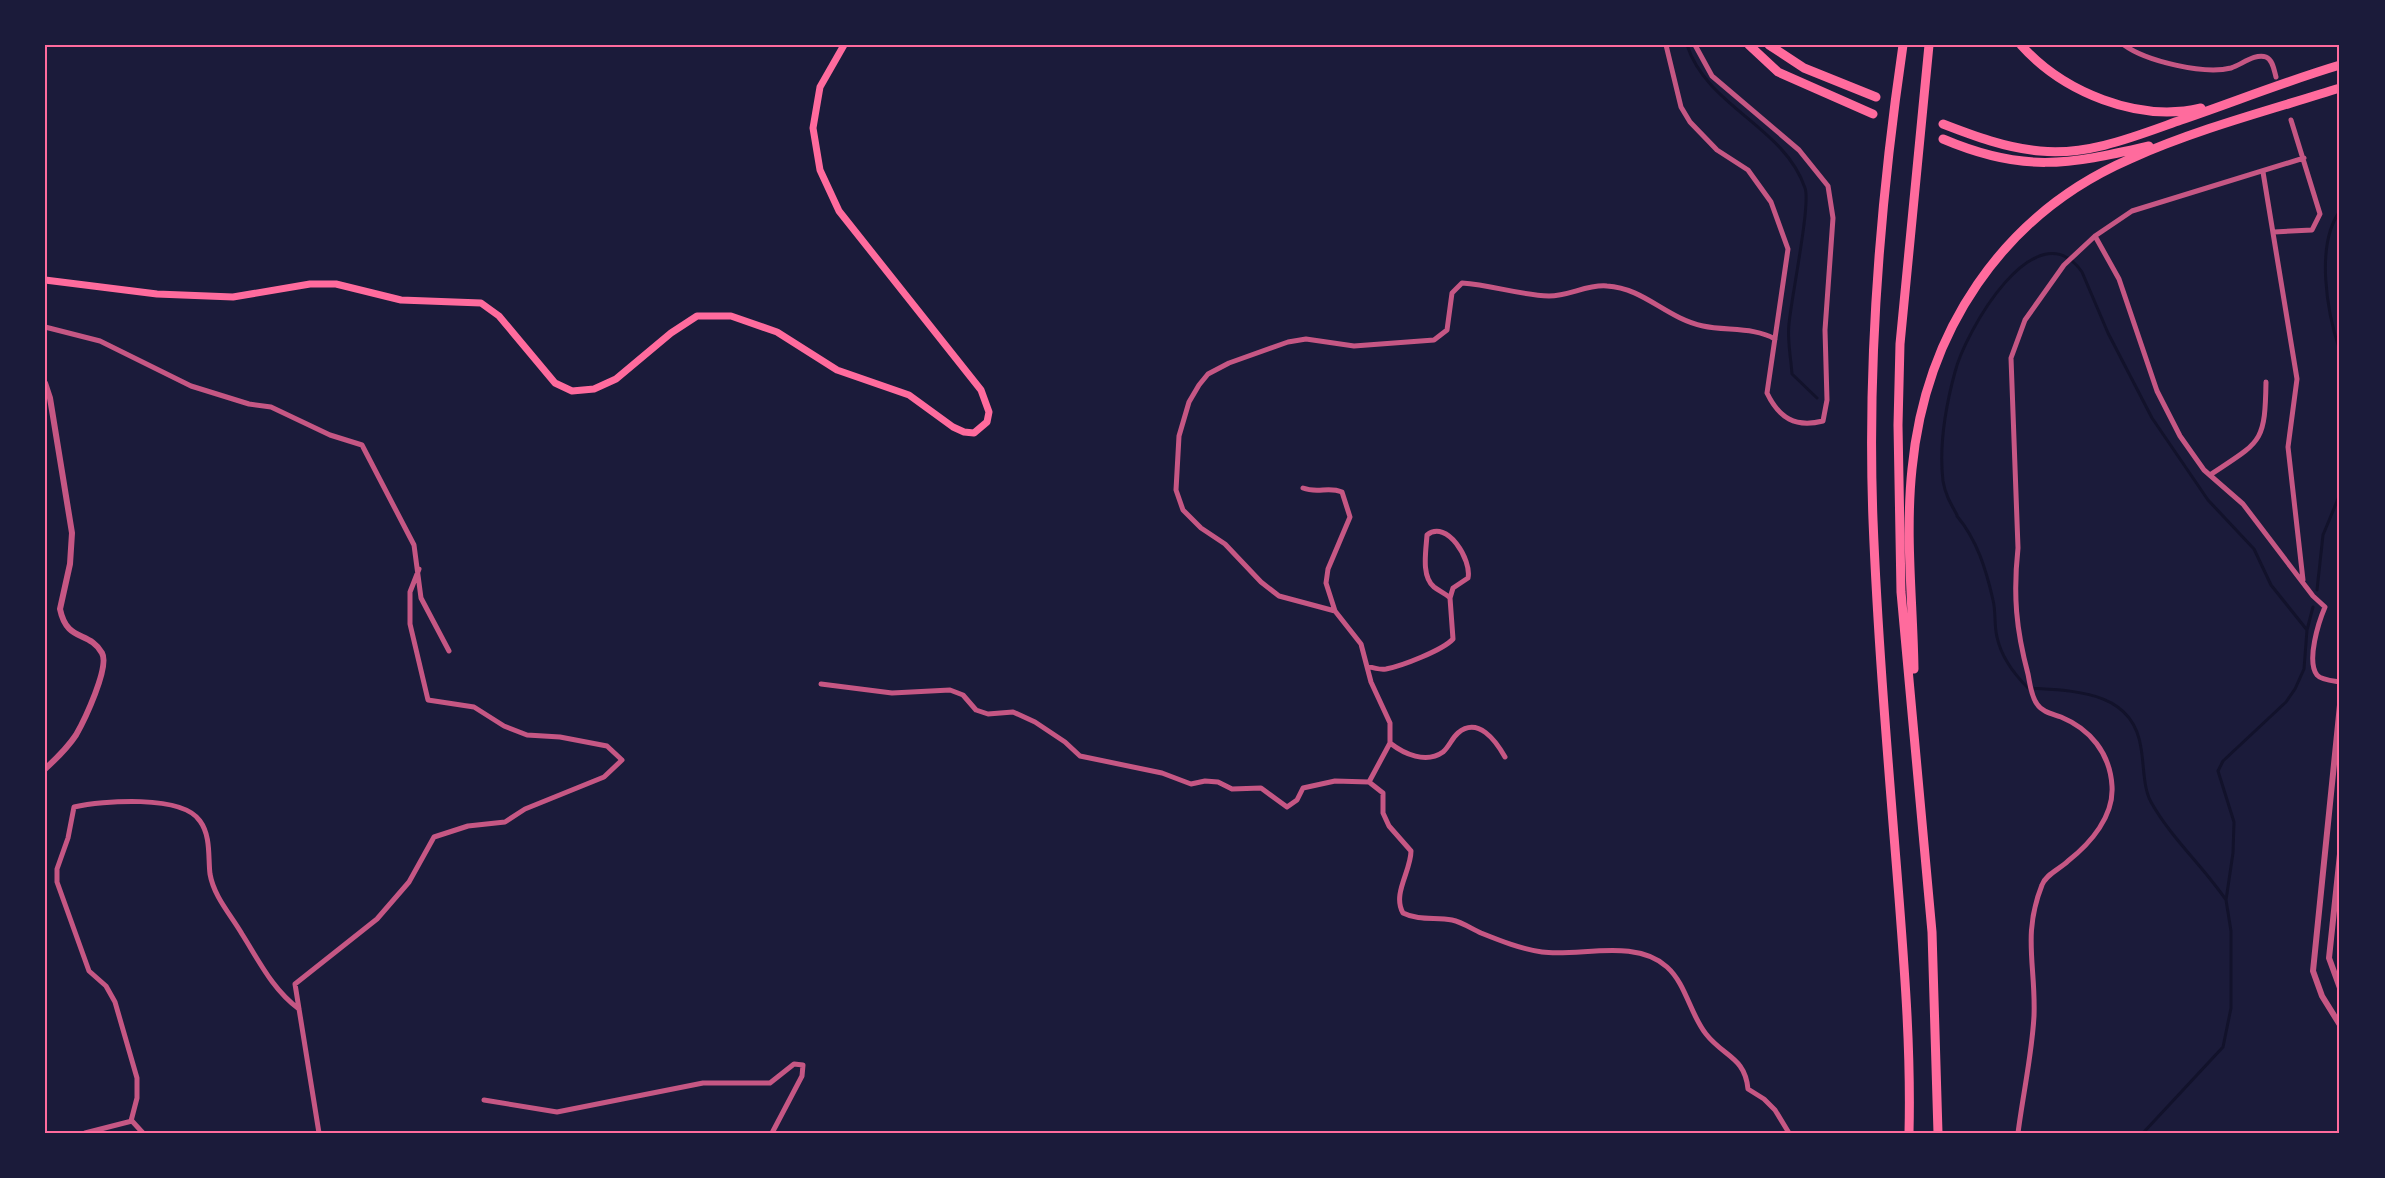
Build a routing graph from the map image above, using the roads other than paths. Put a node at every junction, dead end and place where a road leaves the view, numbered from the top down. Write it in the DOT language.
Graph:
graph roads {
  1 [pos="844,45"];
  2 [pos="1666,45"];
  3 [pos="1695,45"];
  4 [pos="1749,45"];
  5 [pos="1769,45"];
  6 [pos="1898,45"];
  7 [pos="1904,45"];
  8 [pos="1929,45"];
  9 [pos="2020,45"];
  10 [pos="2124,45"];
  11 [pos="2340,65"];
  12 [pos="2276,77"];
  13 [pos="2340,88"];
  14 [pos="2250,96"];
  15 [pos="1876,98"];
  16 [pos="1873,114"];
  17 [pos="2291,120"];
  18 [pos="1892,123"];
  19 [pos="1944,124"];
  20 [pos="1943,139"];
  21 [pos="2181,139"];
  22 [pos="2304,158"];
  23 [pos="2263,172"];
  24 [pos="2274,232"];
  25 [pos="2094,237"];
  26 [pos="45,280"];
  27 [pos="45,327"];
  28 [pos="1775,339"];
  29 [pos="2266,382"];
  30 [pos="45,384"];
  31 [pos="2210,475"];
  32 [pos="1303,488"];
  33 [pos="418,569"];
  34 [pos="2303,582"];
  35 [pos="1450,598"];
  36 [pos="1335,611"];
  37 [pos="449,651"];
  38 [pos="1367,666"];
  39 [pos="2340,682"];
  40 [pos="821,684"];
  41 [pos="2340,705"];
  42 [pos="1390,743"];
  43 [pos="1916,746"];
  44 [pos="1505,757"];
  45 [pos="45,769"];
  46 [pos="1369,782"];
  47 [pos="2340,854"];
  48 [pos="2340,988"];
  49 [pos="299,1010"];
  50 [pos="2340,1025"];
  51 [pos="484,1100"];
  52 [pos="131,1121"];
  53 [pos="85,1133"];
  54 [pos="143,1133"];
  55 [pos="319,1133"];
  56 [pos="772,1133"];
  57 [pos="1789,1133"];
  58 [pos="1909,1133"];
  59 [pos="1938,1133"];
  60 [pos="2018,1133"];
  1 -- 26 [label="main road"];
  2 -- 28 [label="street"];
  3 -- 28 [label="street"];
  4 -- 16 [label="highway"];
  5 -- 15 [label="highway"];
  6 -- 18 [label="highway"];
  7 -- 18 [label="highway"];
  8 -- 43 [label="highway"];
  9 -- 14 [label="highway"];
  10 -- 12 [label="street"];
  11 -- 14 [label="highway"];
  13 -- 21 [label="highway"];
  14 -- 19 [label="highway"];
  17 -- 22 [label="street"];
  18 -- 58 [label="highway"];
  20 -- 21 [label="highway"];
  21 -- 43 [label="highway"];
  22 -- 23 [label="street"];
  22 -- 24 [label="street"];
  23 -- 24 [label="street"];
  23 -- 25 [label="street"];
  24 -- 34 [label="street"];
  25 -- 31 [label="street"];
  25 -- 60 [label="street"];
  27 -- 33 [label="street"];
  28 -- 36 [label="street"];
  29 -- 31 [label="street"];
  30 -- 45 [label="street"];
  31 -- 34 [label="street"];
  32 -- 36 [label="street"];
  33 -- 37 [label="street"];
  33 -- 49 [label="street"];
  34 -- 39 [label="street"];
  35 -- 35 [label="street"];
  35 -- 38 [label="street"];
  36 -- 38 [label="street"];
  38 -- 42 [label="street"];
  40 -- 46 [label="street"];
  41 -- 50 [label="street"];
  42 -- 44 [label="street"];
  42 -- 46 [label="street"];
  43 -- 59 [label="highway"];
  46 -- 57 [label="street"];
  47 -- 48 [label="street"];
  49 -- 52 [label="street"];
  49 -- 55 [label="street"];
  51 -- 56 [label="street"];
  52 -- 53 [label="street"];
  52 -- 54 [label="street"];
}
